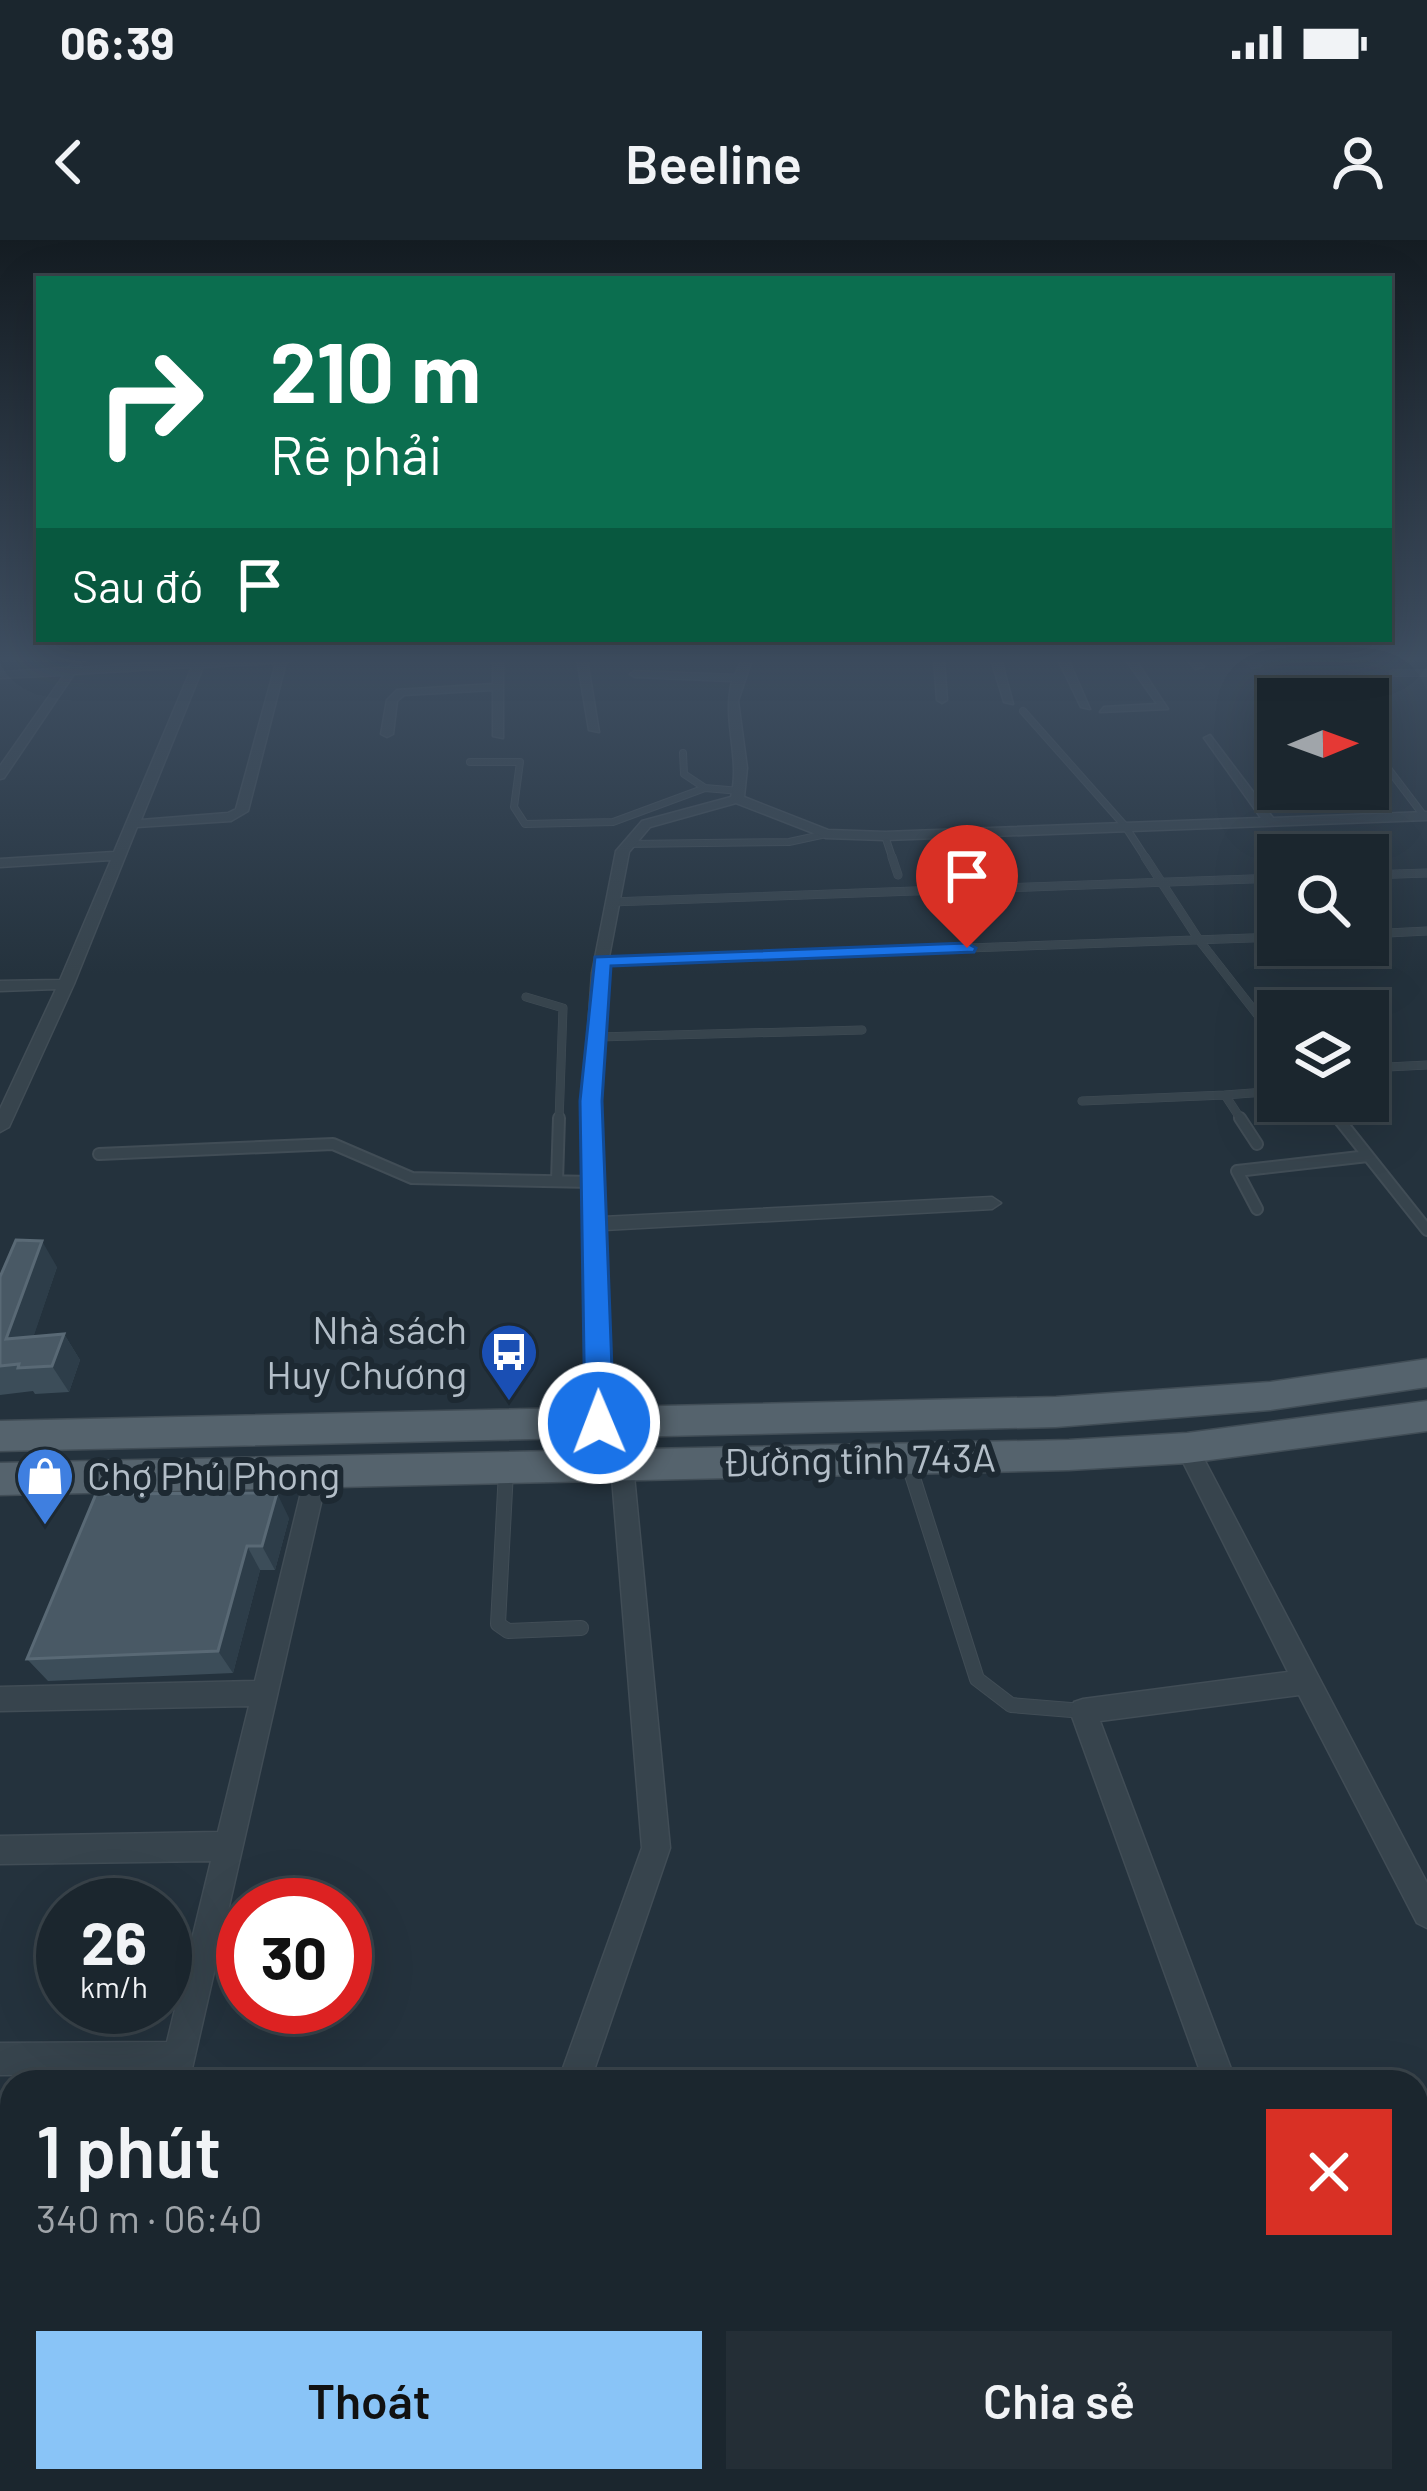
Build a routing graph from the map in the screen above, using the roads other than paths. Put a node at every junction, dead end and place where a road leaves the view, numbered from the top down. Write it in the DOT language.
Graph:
graph roads {
  1 [pos="157,764"];
  2 [pos="255,764"];
  3 [pos="520,764"];
  4 [pos="683,764"];
  5 [pos="740,764"];
  6 [pos="1070,764"];
  7 [pos="1229,764"];
  8 [pos="1389,769"];
  9 [pos="705,788"];
  10 [pos="738,795"];
  11 [pos="1425,816"];
  12 [pos="1269,821"];
  13 [pos="132,824"];
  14 [pos="1125,826"];
  15 [pos="826,834"];
  16 [pos="885,836"];
  17 [pos="627,844"];
  18 [pos="117,856"];
  19 [pos="0,863"];
  20 [pos="1427,873"];
  21 [pos="1389,874"];
  22 [pos="898,875"];
  23 [pos="1257,879"];
  24 [pos="1161,882"];
  25 [pos="611,902"];
  26 [pos="1427,931"];
  27 [pos="1389,933"];
  28 [pos="1257,938"];
  29 [pos="1199,940"];
  30 [pos="602,961"];
  31 [pos="66,984"];
  32 [pos="0,986"];
  33 [pos="526,997"];
  34 [pos="1257,1015"];
  35 [pos="862,1030"];
  36 [pos="598,1037"];
  37 [pos="1427,1065"];
  38 [pos="1389,1067"];
  39 [pos="1257,1093"];
  40 [pos="1225,1095"];
  41 [pos="1082,1101"];
  42 [pos="1341,1122"];
  43 [pos="0,1126"];
  44 [pos="1257,1144"];
  45 [pos="98,1154"];
  46 [pos="1368,1156"];
  47 [pos="557,1181"];
  48 [pos="592,1182"];
  49 [pos="992,1203"];
  50 [pos="1257,1209"];
  51 [pos="595,1224"];
  52 [pos="1427,1230"];
  53 [pos="1427,1373"];
  54 [pos="1427,1416"];
  55 [pos="599,1423"];
  56 [pos="0,1436"];
  57 [pos="1187,1448"];
  58 [pos="907,1459"];
  59 [pos="622,1465"];
  60 [pos="506,1468"];
  61 [pos="317,1472"];
  62 [pos="0,1479"];
  63 [pos="581,1628"];
  64 [pos="1306,1682"];
  65 [pos="267,1693"];
  66 [pos="0,1699"];
  67 [pos="1083,1712"];
  68 [pos="230,1846"];
  69 [pos="0,1850"];
  70 [pos="1427,1913"];
  71 [pos="0,2059"];
  72 [pos="176,2070"];
  73 [pos="578,2070"];
  74 [pos="1216,2070"];
  1 -- 13 [label="street"];
  2 -- 13 [label="street"];
  3 -- 9 [label="lane"];
  4 -- 9 [label="lane"];
  5 -- 10 [label="street"];
  6 -- 14 [label="lane"];
  7 -- 12 [label="street"];
  8 -- 11 [label="lane"];
  9 -- 10 [label="lane"];
  10 -- 15 [label="street"];
  10 -- 17 [label="street"];
  11 -- 12 [label="street"];
  12 -- 14 [label="street"];
  13 -- 18 [label="street"];
  14 -- 16 [label="street"];
  14 -- 24 [label="lane"];
  15 -- 16 [label="street"];
  15 -- 17 [label="lane"];
  16 -- 22 [label="lane"];
  17 -- 25 [label="street"];
  18 -- 19 [label="street"];
  18 -- 31 [label="street"];
  20 -- 21 [label="lane"];
  23 -- 24 [label="lane"];
  24 -- 25 [label="lane"];
  24 -- 29 [label="lane"];
  25 -- 30 [label="street"];
  26 -- 27 [label="lane"];
  28 -- 29 [label="lane"];
  29 -- 30 [label="lane"];
  29 -- 34 [label="lane"];
  30 -- 36 [label="street"];
  31 -- 32 [label="street"];
  31 -- 43 [label="street"];
  33 -- 47 [label="lane"];
  35 -- 36 [label="lane"];
  36 -- 48 [label="street"];
  37 -- 38 [label="lane"];
  39 -- 40 [label="lane"];
  40 -- 41 [label="lane"];
  40 -- 44 [label="lane"];
  42 -- 46 [label="lane"];
  45 -- 47 [label="lane"];
  46 -- 50 [label="lane"];
  46 -- 52 [label="lane"];
  47 -- 48 [label="lane"];
  48 -- 51 [label="street"];
  49 -- 51 [label="street"];
  51 -- 55 [label="street"];
  53 -- 55 [label="main road, Đường tỉnh 743A"];
  54 -- 57 [label="main road, Đường tỉnh 743A"];
  55 -- 56 [label="main road, Đường tỉnh 743A"];
  57 -- 58 [label="main road, Đường tỉnh 743A"];
  57 -- 64 [label="street"];
  58 -- 59 [label="main road, Đường tỉnh 743A"];
  58 -- 67 [label="lane"];
  59 -- 60 [label="main road, Đường tỉnh 743A"];
  59 -- 73 [label="street"];
  60 -- 61 [label="main road, Đường tỉnh 743A"];
  60 -- 63 [label="lane"];
  61 -- 62 [label="main road, Đường tỉnh 743A"];
  61 -- 65 [label="street"];
  64 -- 67 [label="street"];
  64 -- 70 [label="street"];
  65 -- 66 [label="street"];
  65 -- 68 [label="street"];
  67 -- 74 [label="street"];
  68 -- 69 [label="street"];
  68 -- 72 [label="street"];
  71 -- 72 [label="street"];
}
